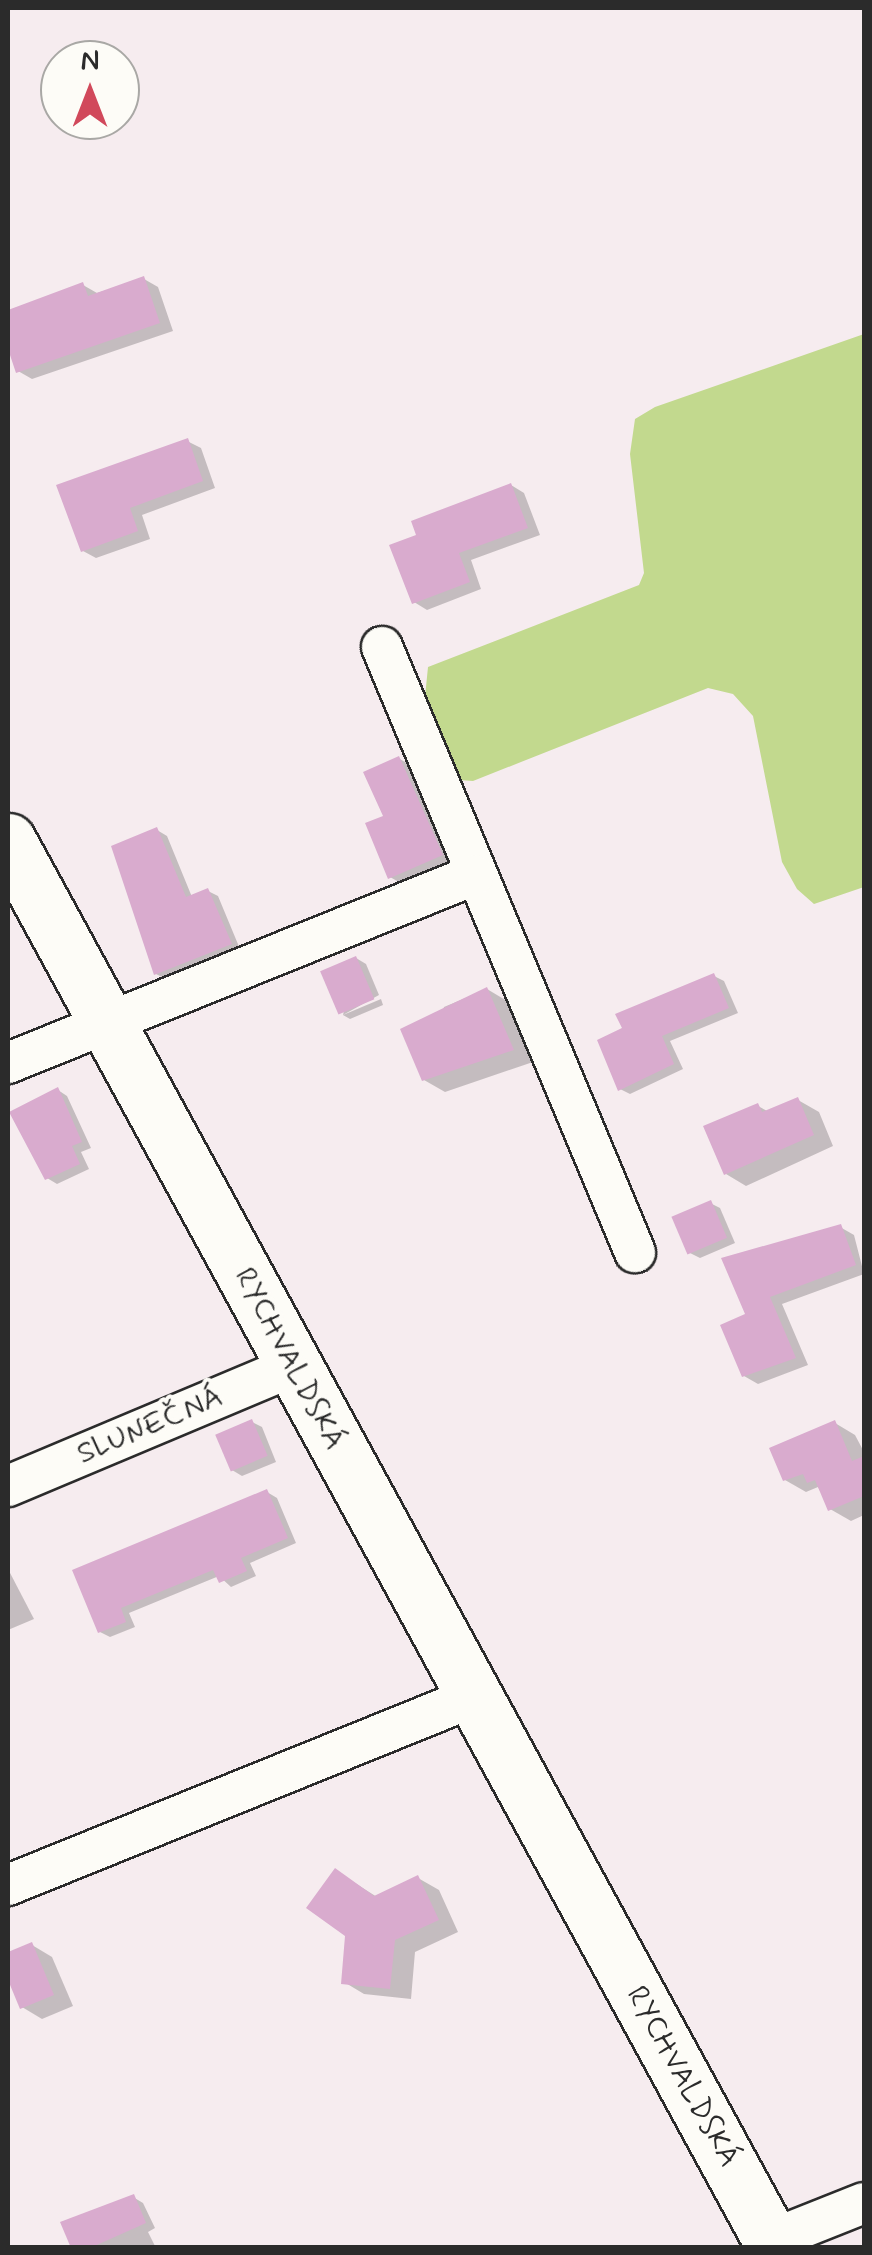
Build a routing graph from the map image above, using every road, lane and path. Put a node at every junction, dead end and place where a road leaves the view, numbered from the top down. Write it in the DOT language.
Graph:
graph roads {
  1 [pos="382,647"];
  2 [pos="8,841"];
  3 [pos="474,876"];
  4 [pos="107,1022"];
  5 [pos="8,1064"];
  6 [pos="635,1252"];
  7 [pos="293,1366"];
  8 [pos="8,1486"];
  9 [pos="472,1696"];
  10 [pos="8,1886"];
  11 [pos="864,2203"];
  12 [pos="774,2244"];
  1 -- 3 [label="street"];
  2 -- 4 [label="street, RYCHVALDSKÁ"];
  3 -- 4 [label="street"];
  3 -- 6 [label="street"];
  4 -- 5 [label="street"];
  4 -- 7 [label="street, RYCHVALDSKÁ"];
  7 -- 8 [label="street, SLUNEČNÁ"];
  7 -- 9 [label="street, RYCHVALDSKÁ"];
  9 -- 10 [label="street"];
  9 -- 12 [label="street, RYCHVALDSKÁ"];
  11 -- 12 [label="street"];
}
